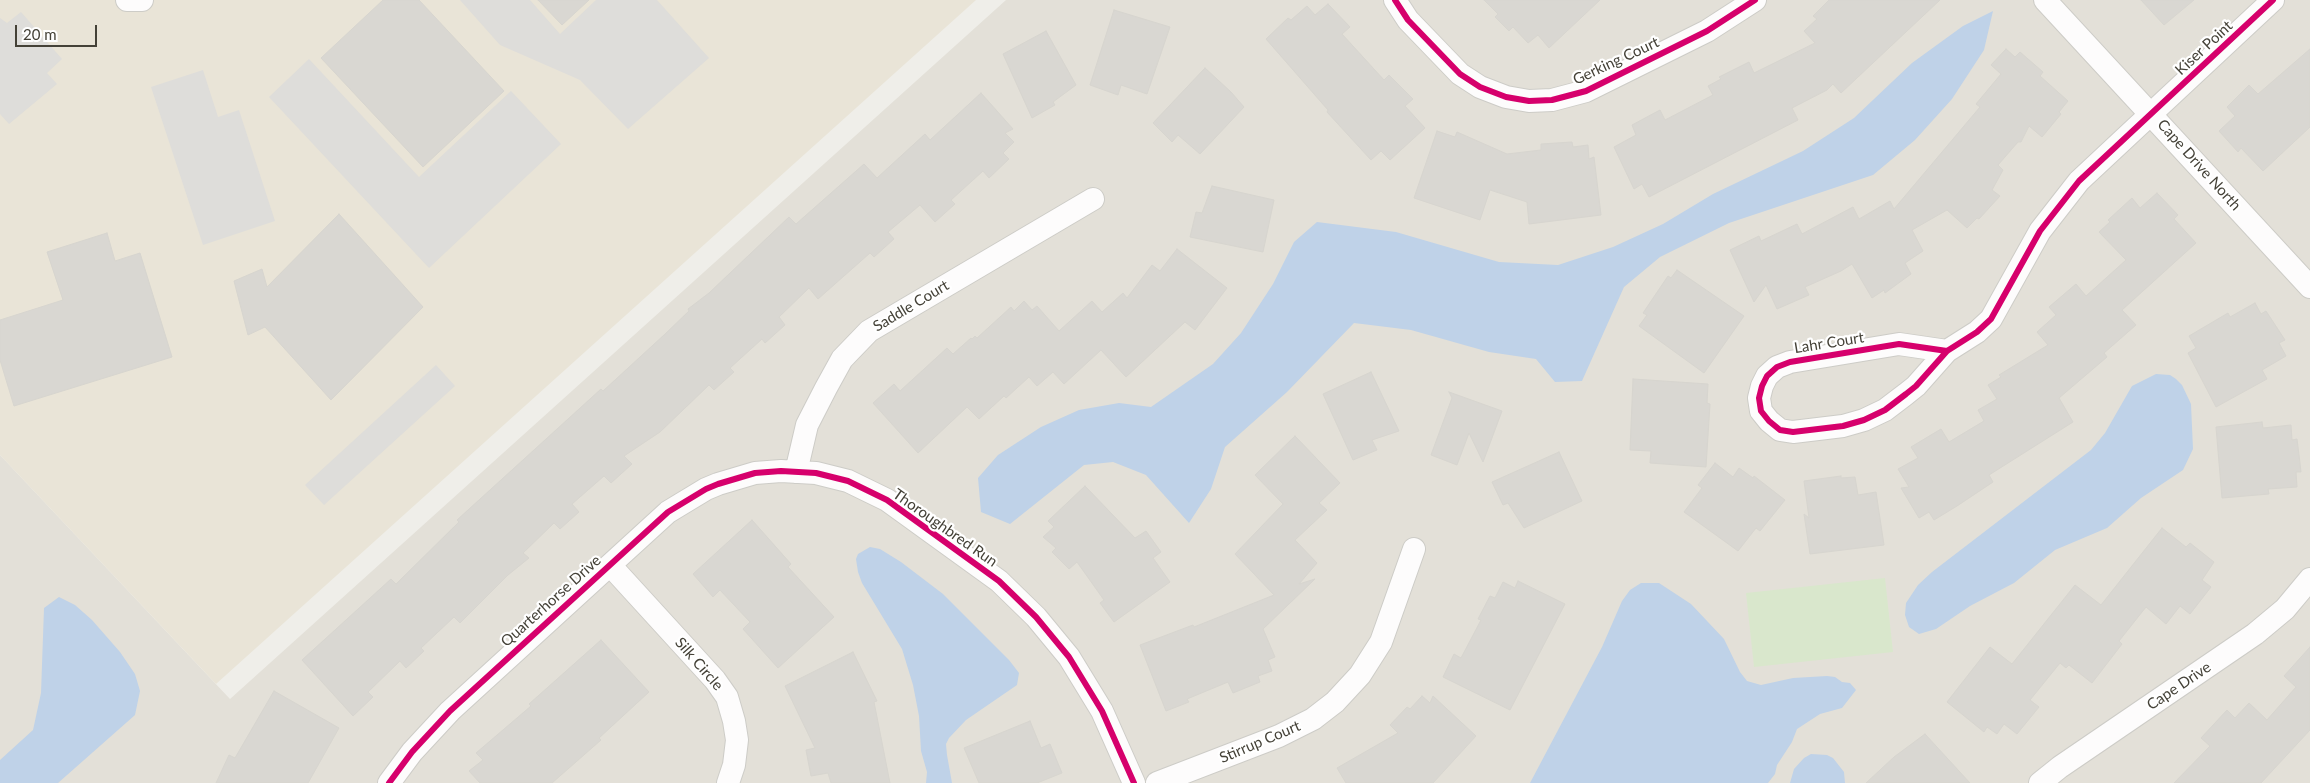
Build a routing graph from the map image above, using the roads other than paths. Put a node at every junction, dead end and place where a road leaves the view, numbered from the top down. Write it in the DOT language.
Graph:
graph roads {
  1 [pos="128,0"];
  2 [pos="142,0"];
  3 [pos="1395,0"];
  4 [pos="1756,0"];
  5 [pos="2045,0"];
  6 [pos="2273,0"];
  7 [pos="2152,114"];
  8 [pos="1093,199"];
  9 [pos="2310,288"];
  10 [pos="1947,351"];
  11 [pos="796,472"];
  12 [pos="756,473"];
  13 [pos="1414,549"];
  14 [pos="610,565"];
  15 [pos="2310,579"];
  16 [pos="389,783"];
  17 [pos="728,783"];
  18 [pos="1134,783"];
  19 [pos="1157,783"];
  20 [pos="2040,783"];
  1 -- 2 [label="street"];
  3 -- 4 [label="street, Gerking Court"];
  5 -- 7 [label="street, Cape Drive North"];
  6 -- 7 [label="street, Kiser Point"];
  7 -- 9 [label="street, Cape Drive North"];
  7 -- 10 [label="street, Lahr Court"];
  8 -- 11 [label="street, Saddle Court"];
  10 -- 10 [label="street, Lahr Court"];
  11 -- 12 [label="street, Thoroughbred Run"];
  11 -- 18 [label="street, Thoroughbred Run"];
  12 -- 14 [label="street, Quarterhorse Drive"];
  13 -- 19 [label="street, Stirrup Court"];
  14 -- 16 [label="street, Quarterhorse Drive"];
  14 -- 17 [label="street, Silk Circle"];
  15 -- 20 [label="street, Cape Drive"];
}
